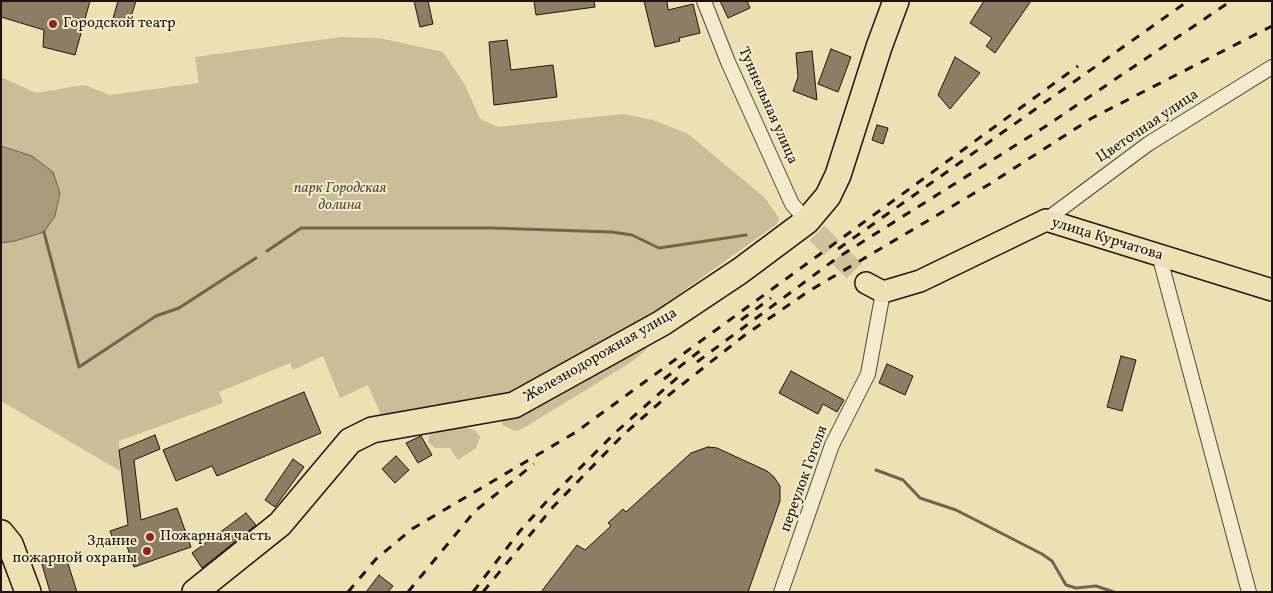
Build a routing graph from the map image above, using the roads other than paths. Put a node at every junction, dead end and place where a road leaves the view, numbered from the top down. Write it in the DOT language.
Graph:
graph roads {
  1 [pos="704,1"];
  2 [pos="896,1"];
  3 [pos="1272,67"];
  4 [pos="1046,220"];
  5 [pos="812,227"];
  6 [pos="1159,255"];
  7 [pos="875,288"];
  8 [pos="1272,290"];
  9 [pos="1,534"];
  10 [pos="28,592"];
  11 [pos="195,592"];
  12 [pos="781,592"];
  13 [pos="1249,592"];
  1 -- 5 [label="street, Туннельная улица"];
  2 -- 5 [label="highway, Железнодорожная улица"];
  3 -- 4 [label="street, Цветочная улица"];
  4 -- 6 [label="main road, улица Курчатова"];
  4 -- 7 [label="main road, улица Курчатова"];
  5 -- 11 [label="highway, Железнодорожная улица"];
  6 -- 8 [label="main road, улица Курчатова"];
  6 -- 13 [label="street"];
  7 -- 12 [label="street, переулок Гоголя"];
  9 -- 10 [label="highway"];
}
